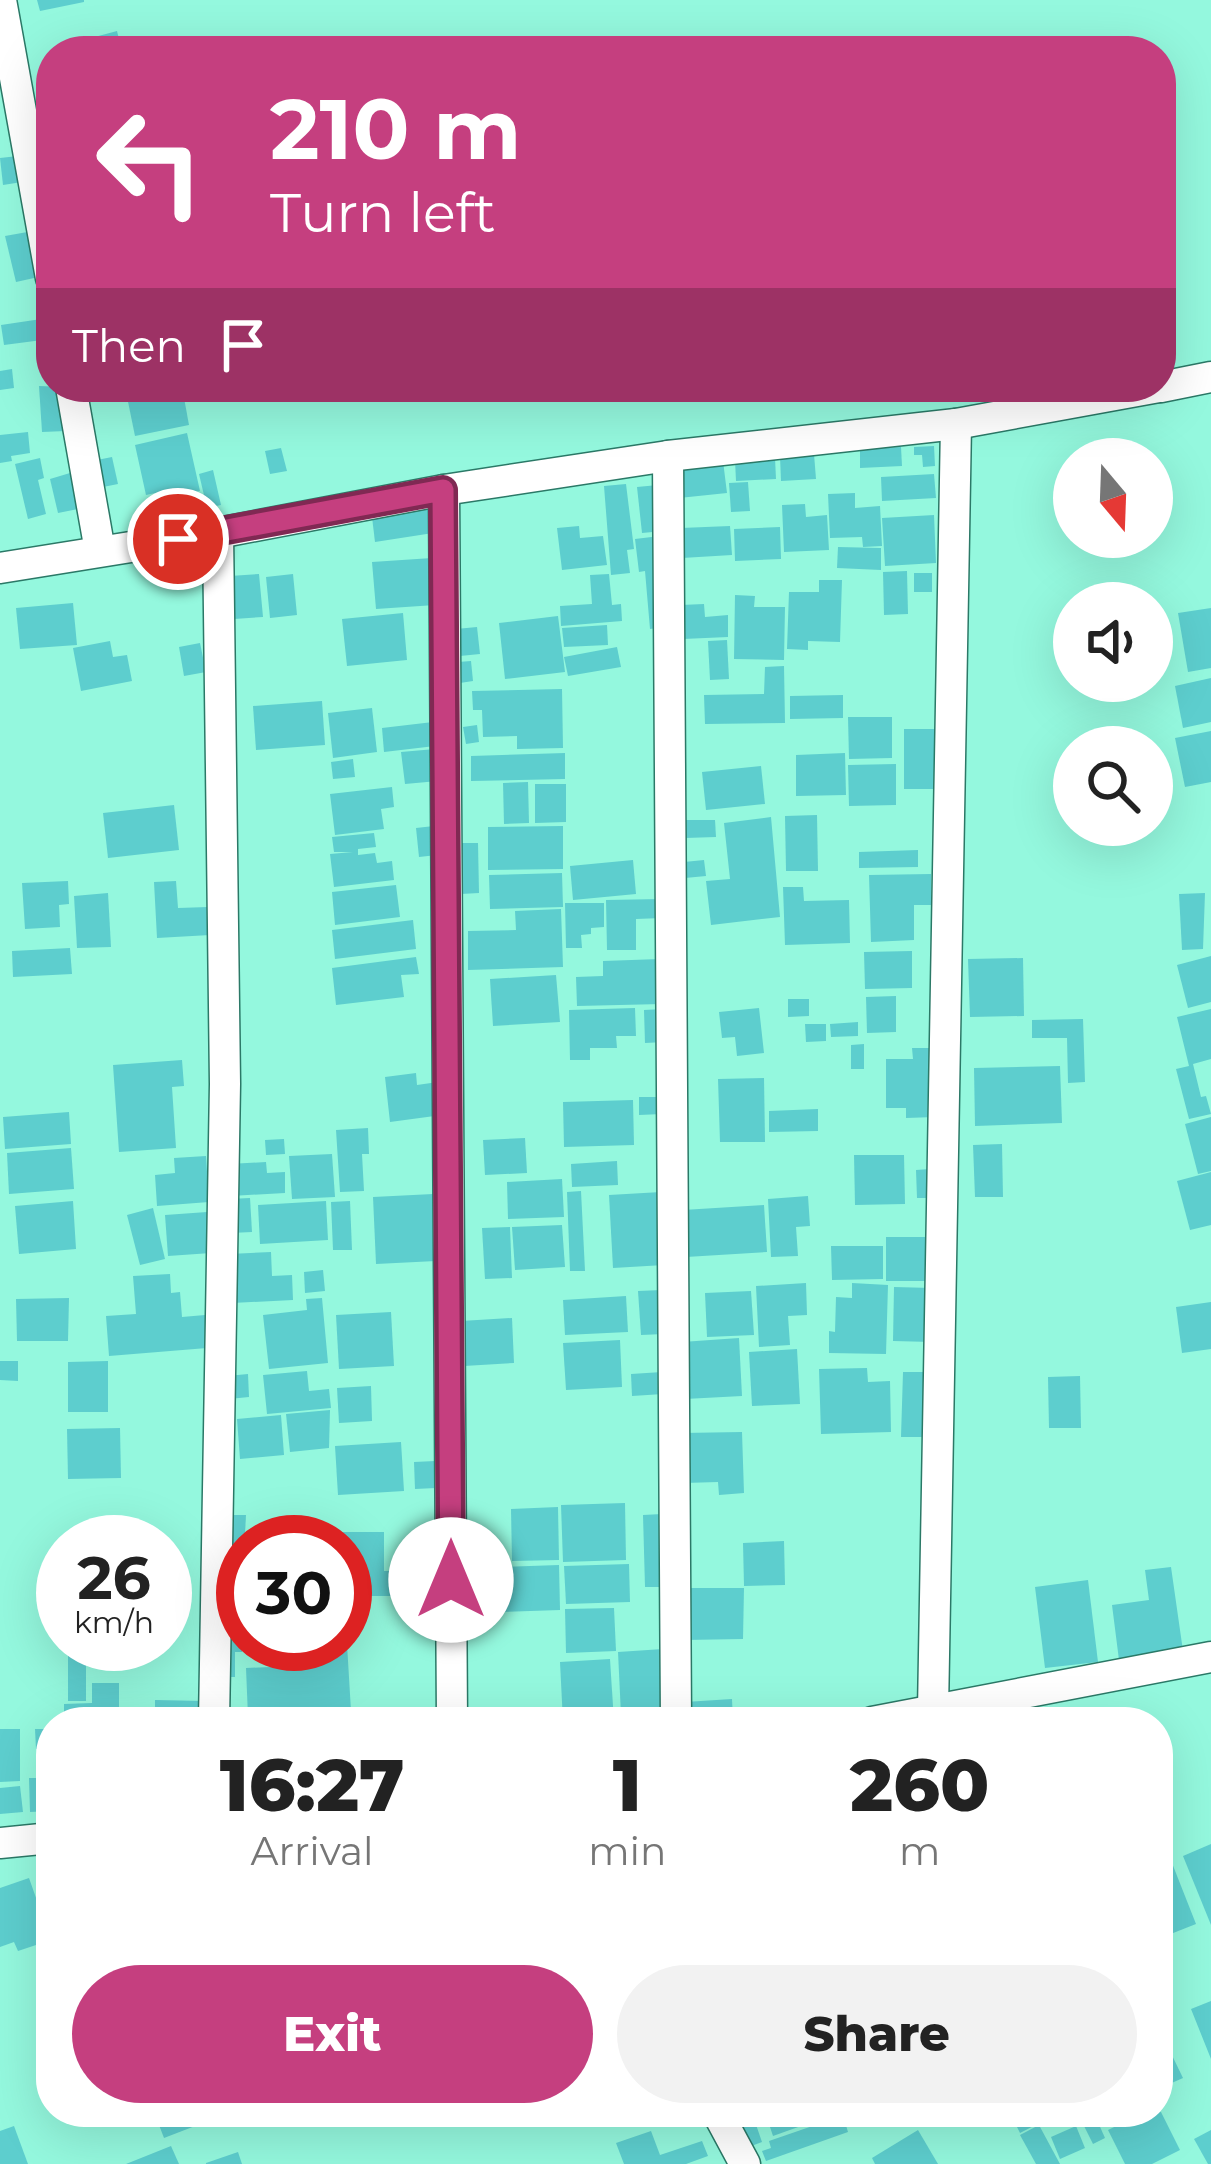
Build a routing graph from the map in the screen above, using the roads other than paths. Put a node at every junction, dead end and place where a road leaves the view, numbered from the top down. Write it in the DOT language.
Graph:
graph roads {
  1 [pos="2,0"];
  2 [pos="36,193"];
  3 [pos="1211,377"];
  4 [pos="1176,384"];
  5 [pos="73,402"];
  6 [pos="1077,402"];
  7 [pos="956,424"];
  8 [pos="668,456"];
  9 [pos="443,490"];
  10 [pos="218,533"];
  11 [pos="100,550"];
  12 [pos="0,568"];
  13 [pos="1211,1657"];
  14 [pos="214,1707"];
  15 [pos="452,1707"];
  16 [pos="676,1707"];
  17 [pos="933,1707"];
  18 [pos="954,1707"];
  19 [pos="36,1839"];
  20 [pos="0,1843"];
  21 [pos="725,2127"];
  22 [pos="745,2164"];
  1 -- 2 [label="street"];
  3 -- 4 [label="street"];
  5 -- 11 [label="street"];
  6 -- 7 [label="street"];
  7 -- 8 [label="street"];
  7 -- 17 [label="street"];
  8 -- 9 [label="street"];
  8 -- 16 [label="street"];
  9 -- 10 [label="street"];
  9 -- 15 [label="street"];
  10 -- 11 [label="street"];
  10 -- 14 [label="street"];
  11 -- 12 [label="street"];
  13 -- 18 [label="street"];
  19 -- 20 [label="street"];
  21 -- 22 [label="street"];
}
